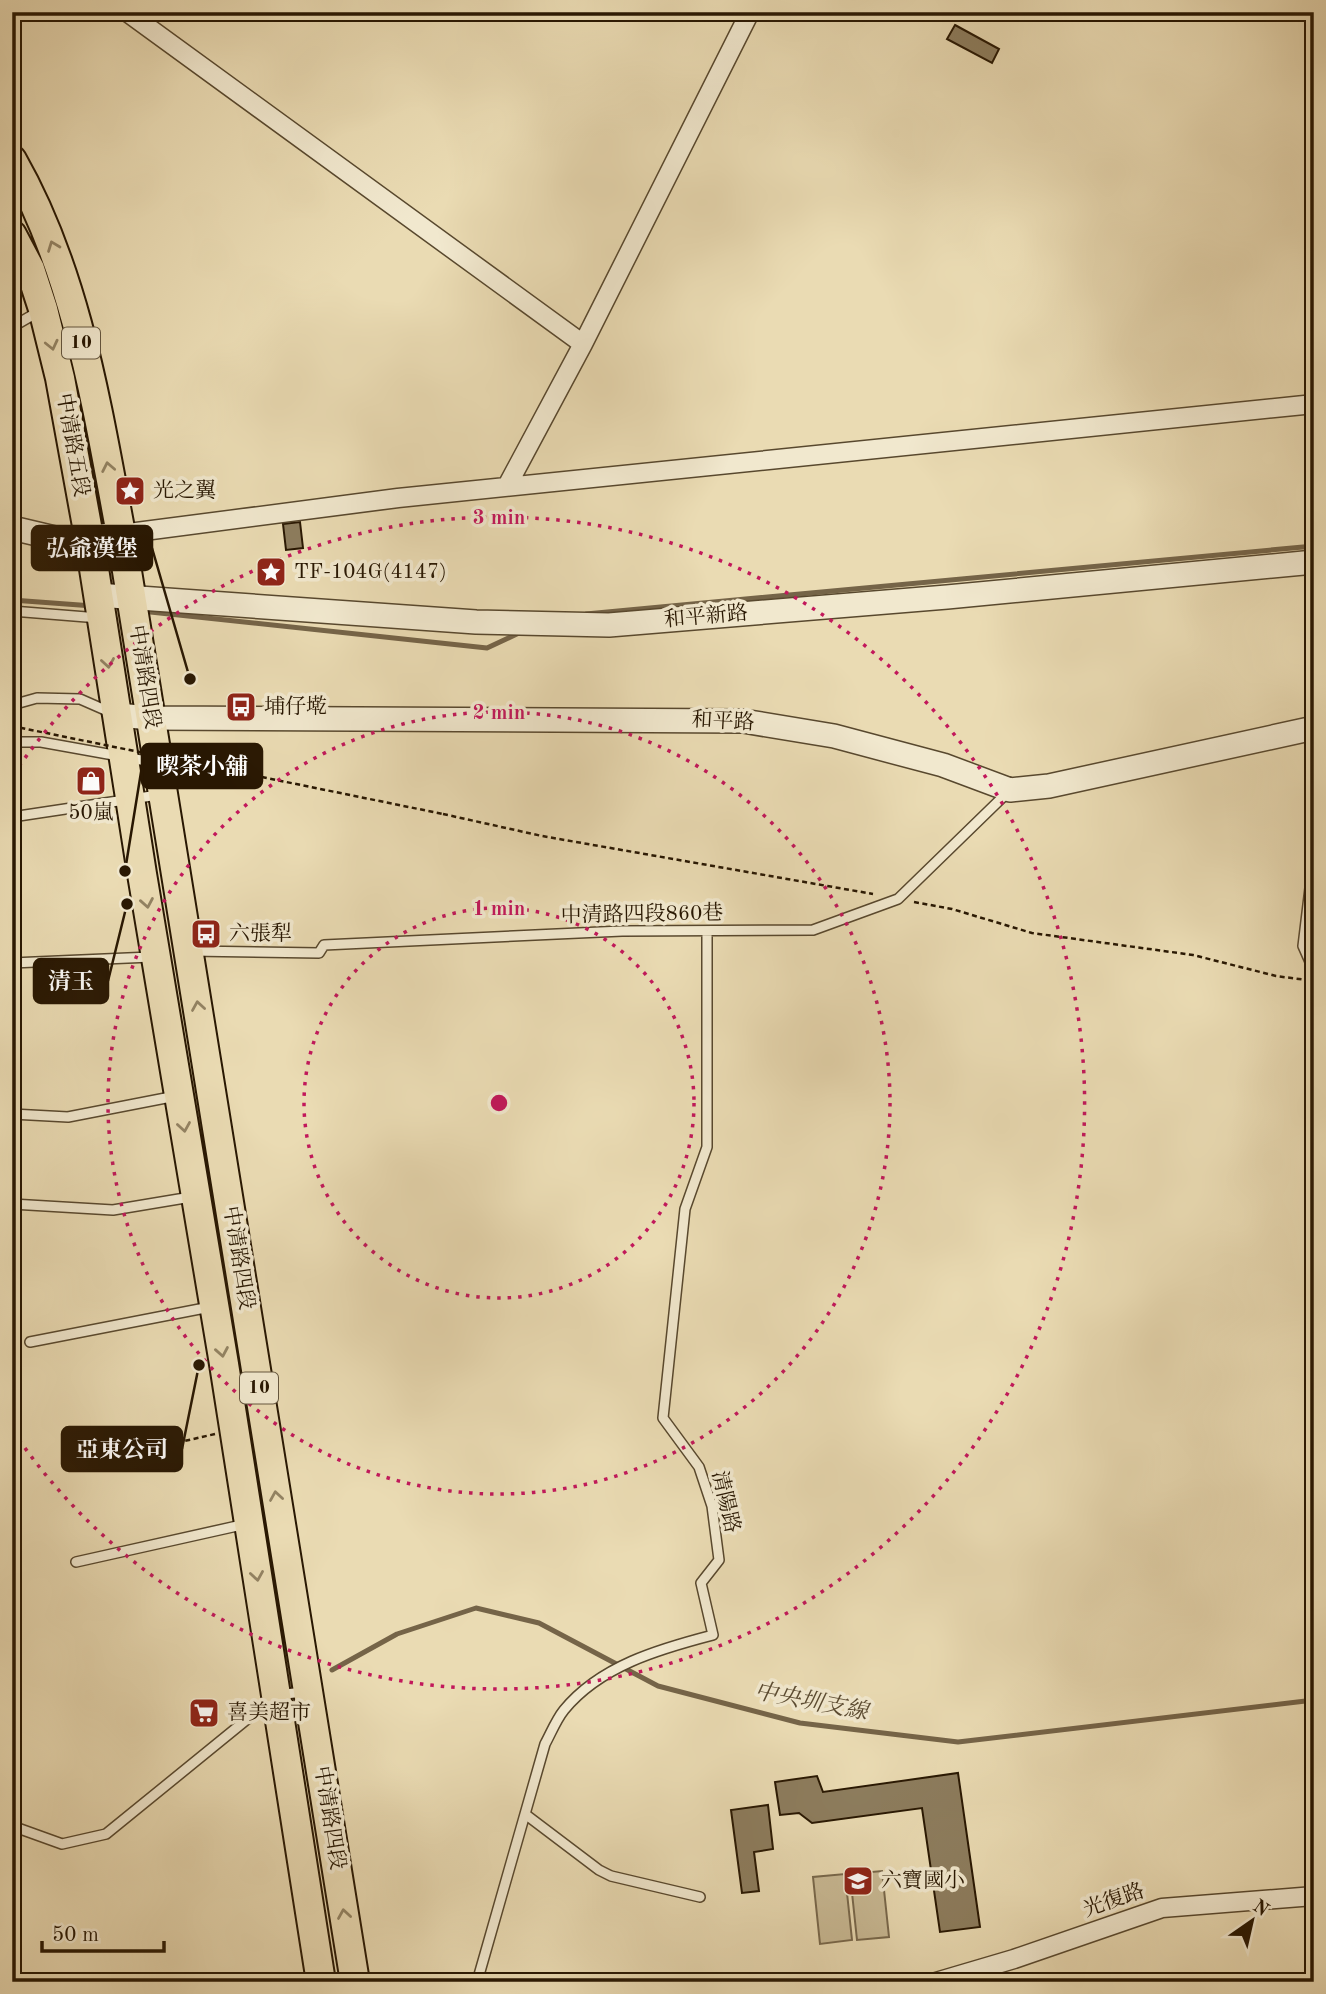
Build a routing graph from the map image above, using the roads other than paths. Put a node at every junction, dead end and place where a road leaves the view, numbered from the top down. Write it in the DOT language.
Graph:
graph roads {
  1 [pos="127,12"];
  2 [pos="750,12"];
  3 [pos="12,160"];
  4 [pos="12,235"];
  5 [pos="43,309"];
  6 [pos="12,327"];
  7 [pos="583,344"];
  8 [pos="1314,404"];
  9 [pos="508,486"];
  10 [pos="12,528"];
  11 [pos="121,534"];
  12 [pos="89,537"];
  13 [pos="1314,562"];
  14 [pos="99,606"];
  15 [pos="133,606"];
  16 [pos="12,611"];
  17 [pos="12,705"];
  18 [pos="117,715"];
  19 [pos="151,718"];
  20 [pos="1314,728"];
  21 [pos="12,742"];
  22 [pos="124,757"];
  23 [pos="158,764"];
  24 [pos="1010,790"];
  25 [pos="163,794"];
  26 [pos="131,800"];
  27 [pos="12,817"];
  28 [pos="1314,855"];
  29 [pos="707,931"];
  30 [pos="189,951"];
  31 [pos="156,957"];
  32 [pos="12,963"];
  33 [pos="1314,964"];
  34 [pos="204,1045"];
  35 [pos="172,1052"];
  36 [pos="179,1095"];
  37 [pos="12,1114"];
  38 [pos="195,1196"];
  39 [pos="12,1204"];
  40 [pos="213,1306"];
  41 [pos="30,1342"];
  42 [pos="249,1524"];
  43 [pos="76,1562"];
  44 [pos="308,1692"];
  45 [pos="277,1695"];
  46 [pos="525,1814"];
  47 [pos="12,1826"];
  48 [pos="1314,1896"];
  49 [pos="699,1897"];
  50 [pos="979,1975"];
  51 [pos="321,1982"];
  52 [pos="355,1982"];
  53 [pos="477,1982"];
  54 [pos="936,1982"];
  1 -- 7 [label="street"];
  2 -- 7 [label="street"];
  11 -- 3 [label="main road, 中清路五段 / 10, one-way"];
  4 -- 5 [label="main road, 中清路五段 / 10"];
  5 -- 6 [label="lane"];
  5 -- 12 [label="main road, 中清路五段 / 10, one-way"];
  7 -- 9 [label="street"];
  8 -- 9 [label="street"];
  9 -- 11 [label="street"];
  10 -- 12 [label="street"];
  11 -- 12 [label="street"];
  11 -- 15 [label="main road, 中清路四段 / 10"];
  12 -- 14 [label="main road, 中清路四段 / 10"];
  13 -- 15 [label="street, 和平新路"];
  14 -- 15 [label="street, 和平新路"];
  14 -- 16 [label="lane"];
  14 -- 18 [label="main road, 中清路四段 / 10, one-way"];
  15 -- 19 [label="main road, 中清路四段 / 10"];
  17 -- 18 [label="lane"];
  18 -- 19 [label="street, 和平路"];
  18 -- 22 [label="main road, 中清路四段 / 10"];
  19 -- 23 [label="main road, 中清路四段 / 10"];
  19 -- 24 [label="street, 和平路"];
  20 -- 24 [label="street, 和平路"];
  21 -- 22 [label="lane"];
  22 -- 23 [label="lane"];
  22 -- 26 [label="main road, 中清路四段 / 10"];
  23 -- 25 [label="main road, 中清路四段 / 10"];
  24 -- 29 [label="lane, 中清路四段860巷"];
  25 -- 26 [label="lane"];
  25 -- 30 [label="main road, 中清路四段 / 10"];
  26 -- 27 [label="lane"];
  26 -- 31 [label="main road, 中清路四段 / 10, one-way"];
  28 -- 33 [label="lane"];
  29 -- 30 [label="lane, 中清路四段860巷"];
  29 -- 46 [label="lane, 清陽路"];
  34 -- 30 [label="main road, 中清路四段 / 10, one-way"];
  31 -- 32 [label="lane"];
  31 -- 35 [label="main road, 中清路四段 / 10"];
  34 -- 35 [label="main road"];
  44 -- 34 [label="main road, 中清路四段 / 10, one-way"];
  35 -- 36 [label="main road, 中清路四段 / 10"];
  36 -- 37 [label="lane"];
  36 -- 38 [label="main road, 中清路四段 / 10, one-way"];
  38 -- 39 [label="lane"];
  38 -- 40 [label="main road, 中清路四段 / 10"];
  40 -- 41 [label="lane"];
  40 -- 42 [label="main road, 中清路四段 / 10, one-way"];
  42 -- 43 [label="lane"];
  42 -- 45 [label="main road, 中清路四段 / 10, one-way"];
  44 -- 45 [label="lane"];
  52 -- 44 [label="main road, 中清路四段 / 10, one-way"];
  45 -- 47 [label="lane"];
  45 -- 51 [label="main road, 中清路四段 / 10"];
  46 -- 49 [label="lane"];
  46 -- 53 [label="lane, 清陽路"];
  48 -- 50 [label="street, 光復路"];
  50 -- 54 [label="street, 光復路"];
}
